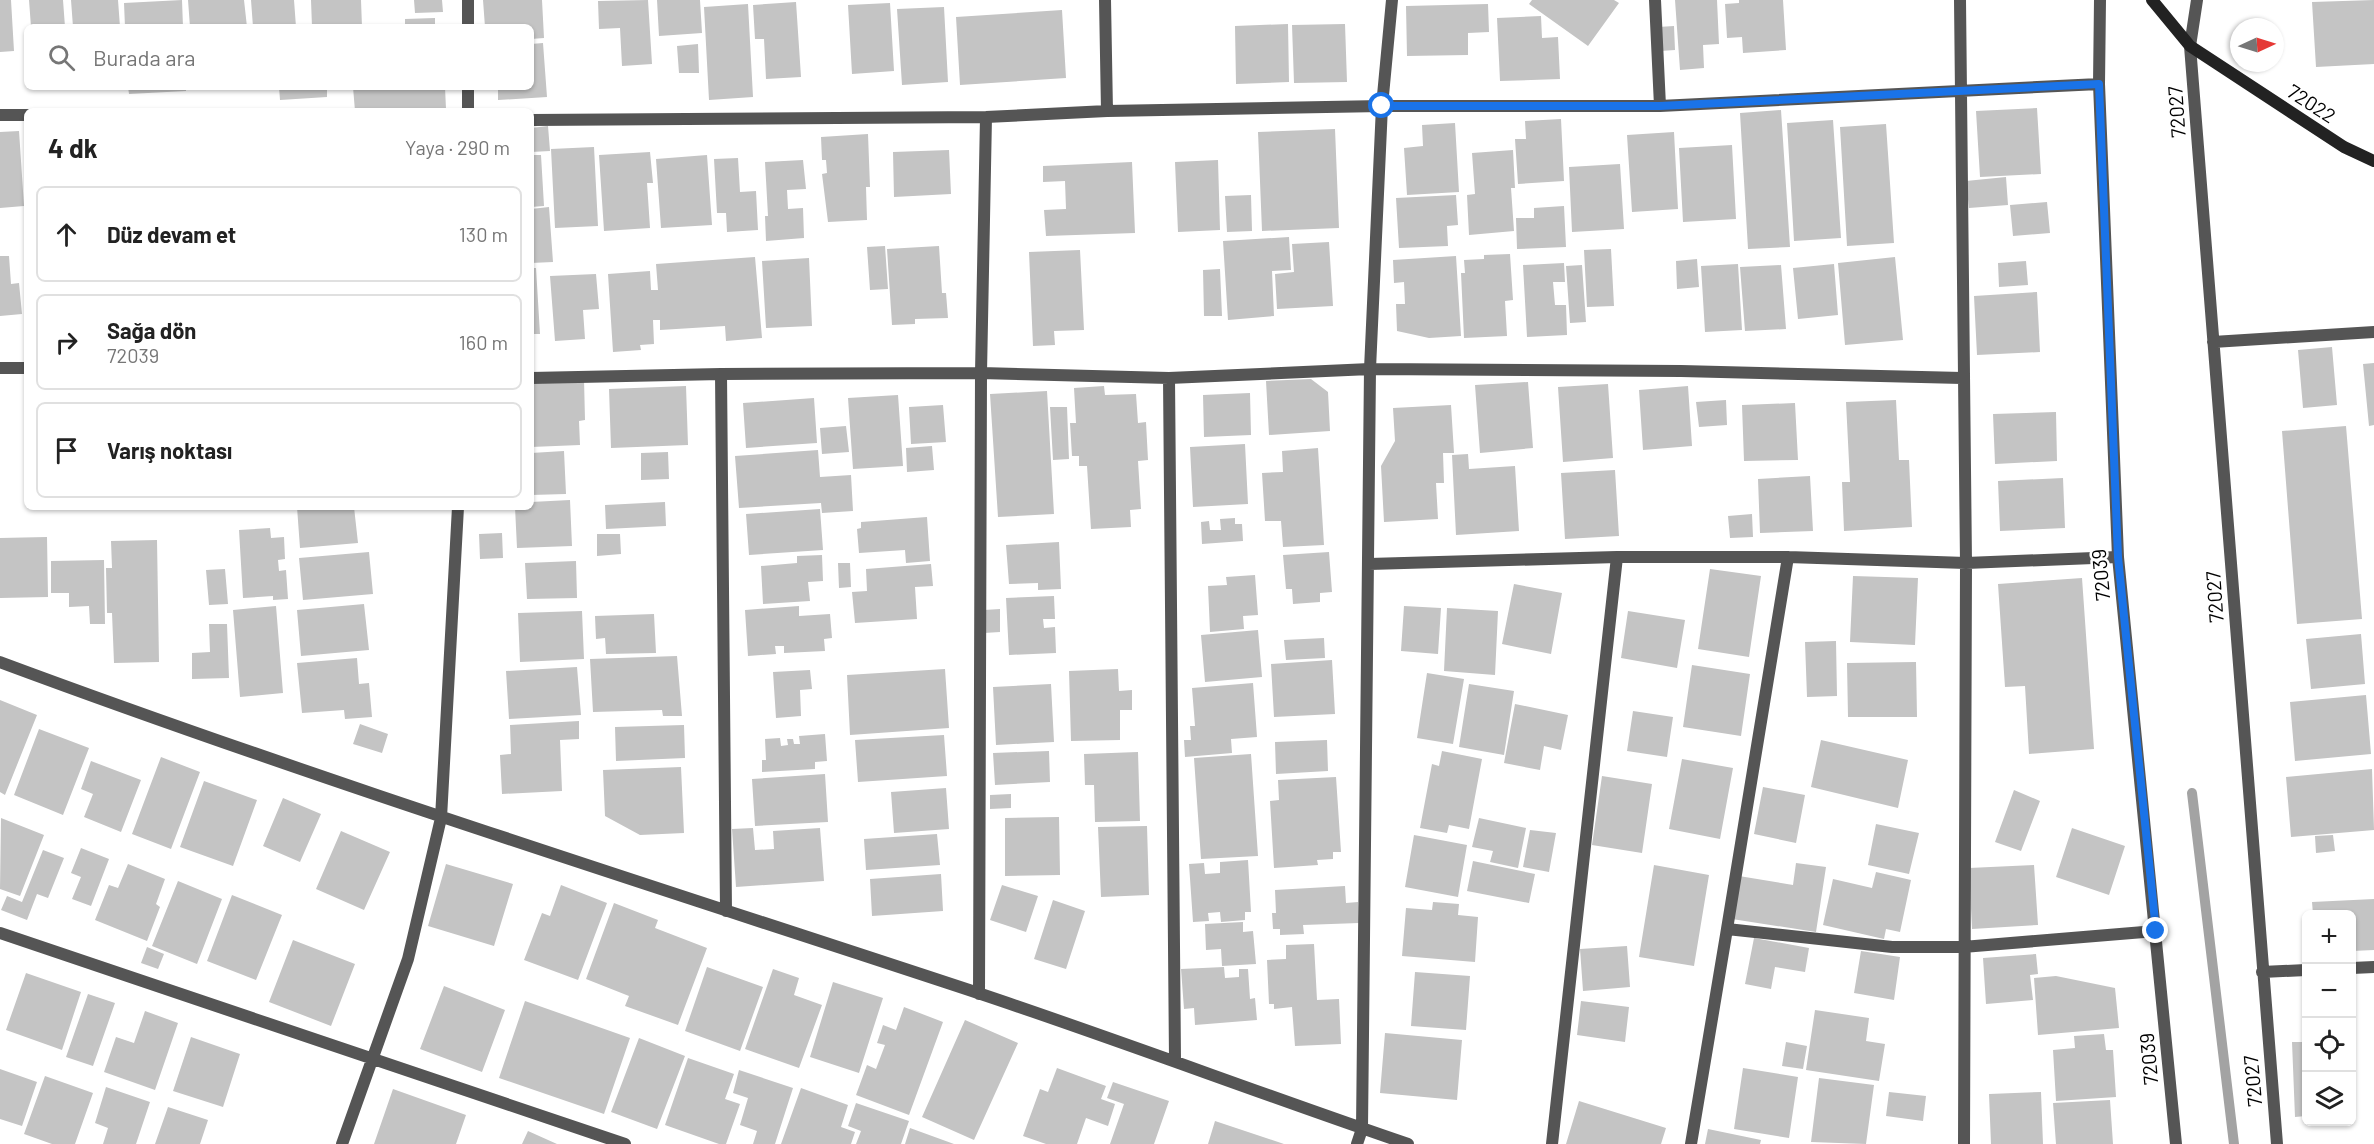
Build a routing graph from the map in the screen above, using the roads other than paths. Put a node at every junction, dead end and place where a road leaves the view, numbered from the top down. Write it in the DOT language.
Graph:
graph roads {
  1 [pos="468,0"];
  2 [pos="1105,0"];
  3 [pos="1392,0"];
  4 [pos="1655,0"];
  5 [pos="1960,0"];
  6 [pos="2100,0"];
  7 [pos="2152,0"];
  8 [pos="2197,0"];
  9 [pos="468,24"];
  10 [pos="2190,46"];
  11 [pos="2099,84"];
  12 [pos="468,90"];
  13 [pos="1961,90"];
  14 [pos="1382,106"];
  15 [pos="1660,106"];
  16 [pos="468,108"];
  17 [pos="1107,111"];
  18 [pos="0,115"];
  19 [pos="24,115"];
  20 [pos="986,117"];
  21 [pos="534,120"];
  22 [pos="2374,161"];
  23 [pos="2374,332"];
  24 [pos="2213,342"];
  25 [pos="0,368"];
  26 [pos="24,368"];
  27 [pos="1370,369"];
  28 [pos="981,373"];
  29 [pos="721,374"];
  30 [pos="534,378"];
  31 [pos="1169,378"];
  32 [pos="1962,378"];
  33 [pos="458,510"];
  34 [pos="1617,557"];
  35 [pos="1788,557"];
  36 [pos="2118,557"];
  37 [pos="1966,563"];
  38 [pos="1369,564"];
  39 [pos="0,662"];
  40 [pos="441,818"];
  41 [pos="726,911"];
  42 [pos="1727,929"];
  43 [pos="2156,931"];
  44 [pos="0,933"];
  45 [pos="1963,947"];
  46 [pos="2374,967"];
  47 [pos="2356,968"];
  48 [pos="2302,970"];
  49 [pos="2262,972"];
  50 [pos="979,994"];
  51 [pos="373,1059"];
  52 [pos="1175,1060"];
  53 [pos="1362,1129"];
  54 [pos="608,1141"];
  55 [pos="342,1144"];
  56 [pos="625,1144"];
  57 [pos="1357,1144"];
  58 [pos="1408,1144"];
  59 [pos="1552,1144"];
  60 [pos="1691,1144"];
  61 [pos="1964,1144"];
  62 [pos="2176,1144"];
  63 [pos="2277,1144"];
  1 -- 9 [label="street"];
  2 -- 17 [label="street"];
  3 -- 14 [label="street"];
  4 -- 15 [label="street"];
  5 -- 13 [label="street"];
  6 -- 11 [label="street, 72039"];
  7 -- 10 [label="main road, 72022"];
  8 -- 10 [label="street, 72027"];
  10 -- 22 [label="main road, 72022"];
  10 -- 24 [label="street, 72027"];
  11 -- 13 [label="street"];
  11 -- 36 [label="street, 72039"];
  12 -- 16 [label="street"];
  13 -- 15 [label="street"];
  13 -- 32 [label="street"];
  14 -- 15 [label="street"];
  14 -- 17 [label="street"];
  14 -- 27 [label="street"];
  17 -- 20 [label="street"];
  18 -- 19 [label="street"];
  20 -- 21 [label="street"];
  20 -- 28 [label="street"];
  23 -- 24 [label="street"];
  24 -- 49 [label="street, 72027"];
  25 -- 26 [label="street"];
  27 -- 31 [label="street"];
  27 -- 32 [label="street"];
  27 -- 38 [label="street"];
  28 -- 29 [label="street"];
  28 -- 31 [label="street"];
  28 -- 50 [label="street"];
  29 -- 30 [label="street"];
  29 -- 41 [label="street"];
  31 -- 52 [label="street"];
  32 -- 37 [label="street"];
  33 -- 40 [label="street"];
  34 -- 35 [label="street"];
  34 -- 38 [label="street"];
  34 -- 59 [label="street"];
  35 -- 37 [label="street"];
  35 -- 42 [label="street"];
  36 -- 37 [label="street"];
  36 -- 43 [label="street, 72039"];
  37 -- 45 [label="street"];
  38 -- 53 [label="street"];
  39 -- 40 [label="street"];
  40 -- 41 [label="street"];
  40 -- 51 [label="street"];
  41 -- 50 [label="street"];
  42 -- 45 [label="street"];
  42 -- 60 [label="street"];
  43 -- 45 [label="street"];
  43 -- 62 [label="street, 72039"];
  44 -- 51 [label="street"];
  45 -- 61 [label="street"];
  46 -- 47 [label="street"];
  48 -- 49 [label="street"];
  49 -- 63 [label="street, 72027"];
  50 -- 52 [label="street"];
  51 -- 54 [label="street"];
  51 -- 55 [label="street"];
  52 -- 53 [label="street"];
  53 -- 57 [label="street"];
  53 -- 58 [label="street"];
  54 -- 56 [label="street"];
}
